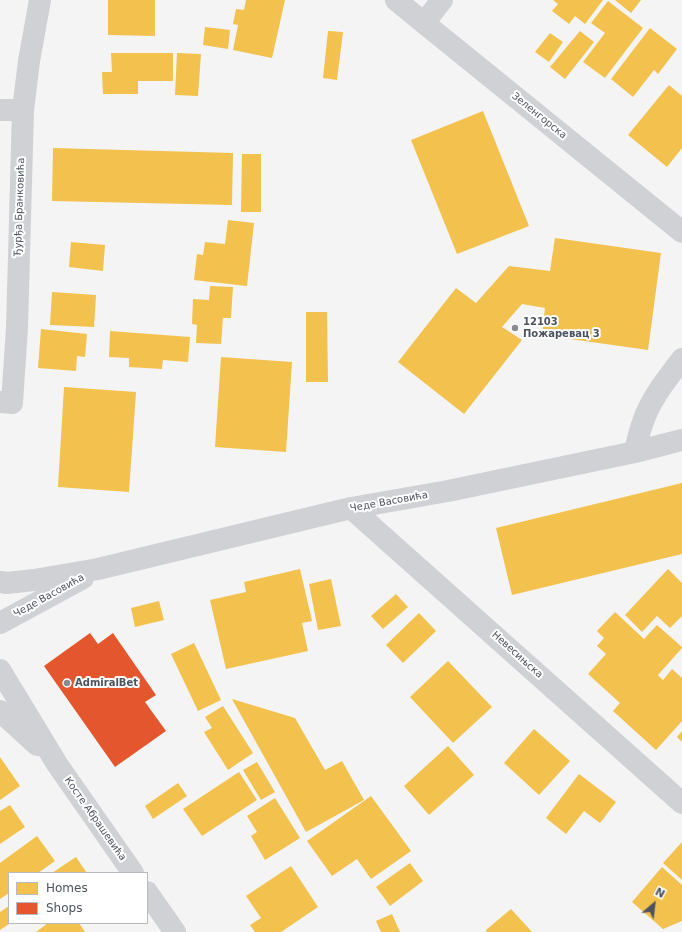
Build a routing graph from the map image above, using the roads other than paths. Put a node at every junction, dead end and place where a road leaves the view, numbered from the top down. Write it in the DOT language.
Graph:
graph roads {
  1 [pos="40,0"];
  2 [pos="396,0"];
  3 [pos="442,0"];
  4 [pos="424,24"];
  5 [pos="0,110"];
  6 [pos="23,110"];
  7 [pos="682,232"];
  8 [pos="682,359"];
  9 [pos="0,402"];
  10 [pos="682,440"];
  11 [pos="635,452"];
  12 [pos="351,508"];
  13 [pos="98,569"];
  14 [pos="0,582"];
  15 [pos="0,623"];
  16 [pos="0,670"];
  17 [pos="0,711"];
  18 [pos="57,764"];
  19 [pos="682,802"];
  20 [pos="132,872"];
  21 [pos="148,893"];
  22 [pos="175,932"];
  1 -- 6 [label="street, Ђурђа Бранковића"];
  2 -- 4 [label="street, Зеленгорска"];
  3 -- 4 [label="street"];
  4 -- 7 [label="street, Зеленгорска"];
  5 -- 6 [label="street"];
  6 -- 9 [label="street, Ђурђа Бранковића"];
  8 -- 11 [label="street"];
  10 -- 11 [label="street, Чеде Васовића"];
  11 -- 12 [label="street, Чеде Васовића"];
  12 -- 13 [label="street, Чеде Васовића"];
  12 -- 19 [label="street, Невесињска"];
  13 -- 14 [label="street, Чеде Васовића"];
  13 -- 15 [label="street, Чеде Васовића"];
  16 -- 18 [label="street, Косте Абрашевића"];
  17 -- 18 [label="street, Косте Абрашевића"];
  18 -- 20 [label="street, Косте Абрашевића"];
  21 -- 22 [label="street"];
}
